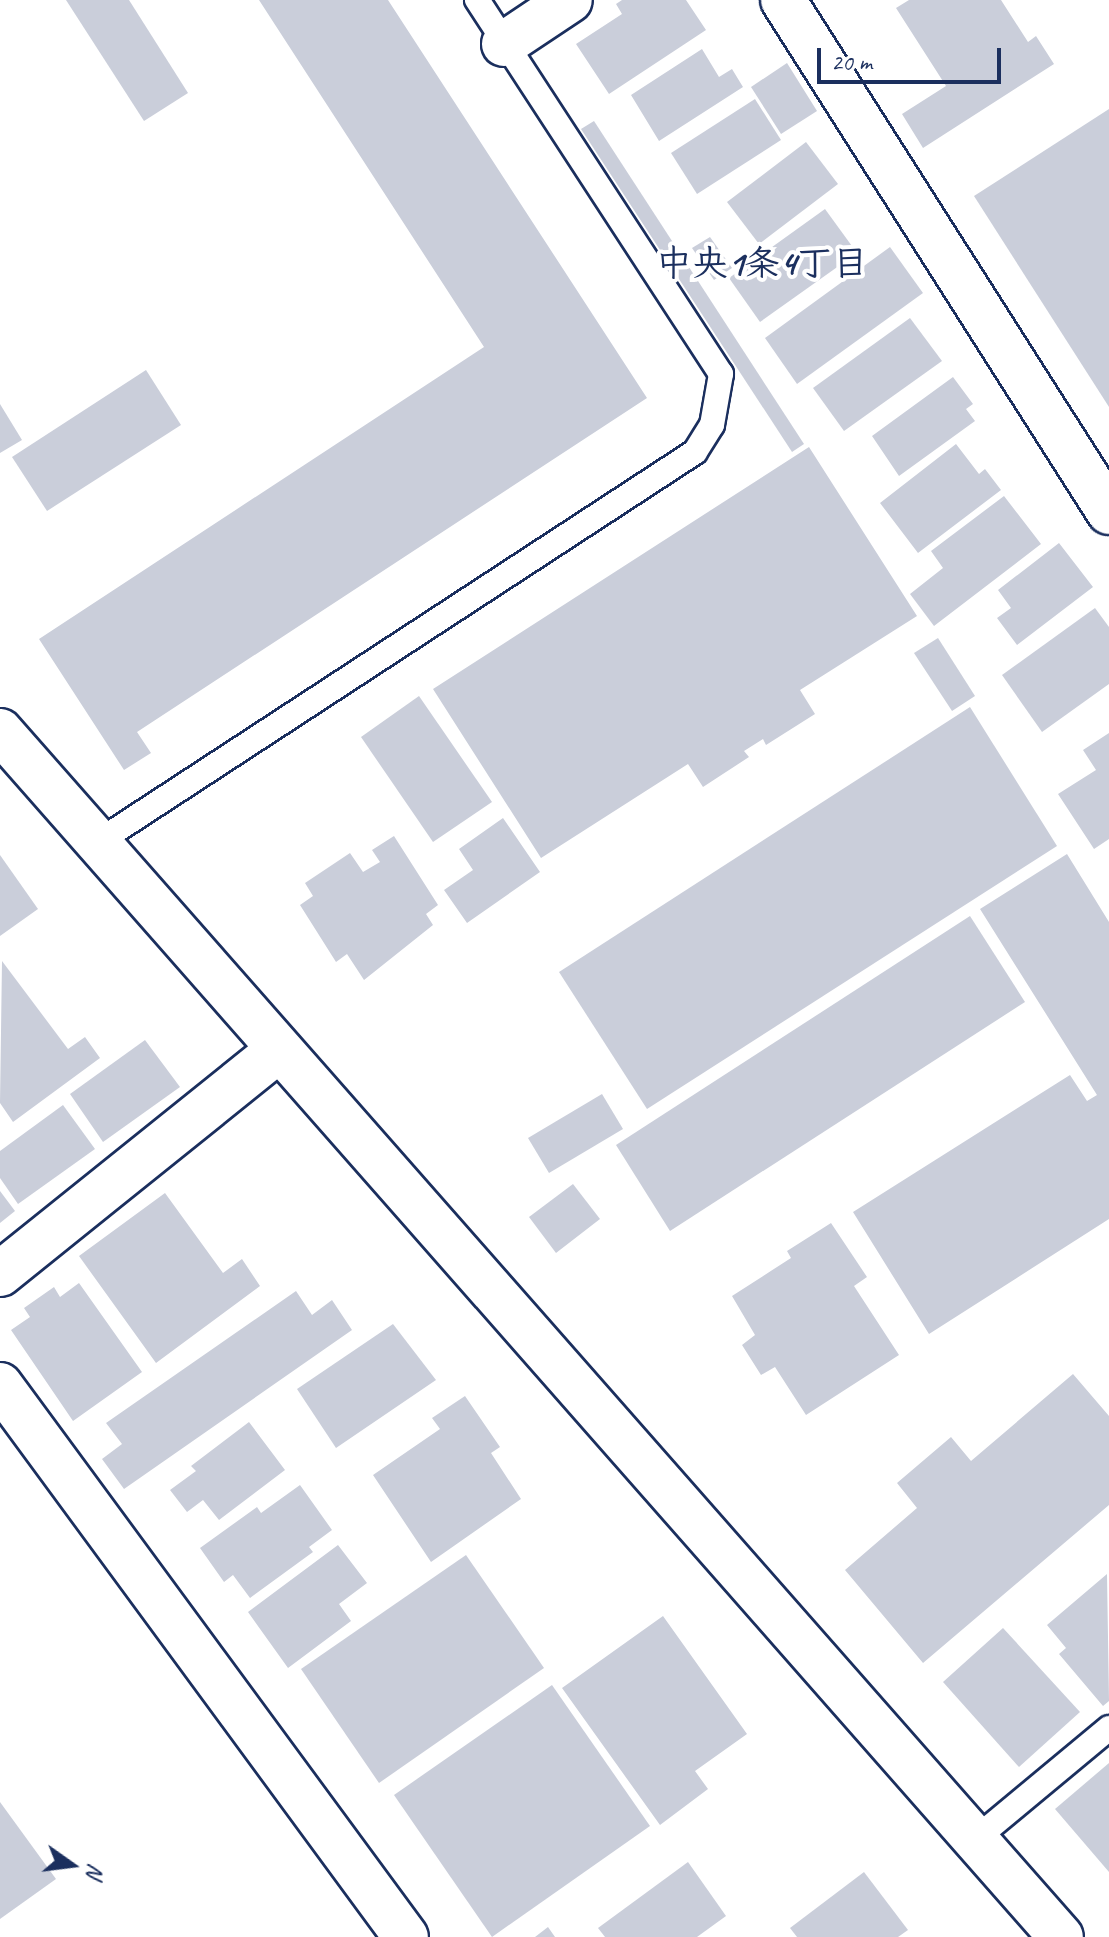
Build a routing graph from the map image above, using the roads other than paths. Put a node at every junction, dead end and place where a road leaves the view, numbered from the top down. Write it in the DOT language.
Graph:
graph roads {
  1 [pos="477,0"];
  2 [pos="570,0"];
  3 [pos="783,0"];
  4 [pos="504,44"];
  5 [pos="1109,512"];
  6 [pos="0,731"];
  7 [pos="98,842"];
  8 [pos="279,1050"];
  9 [pos="0,1274"];
  10 [pos="0,1385"];
  11 [pos="1109,1728"];
  12 [pos="973,1841"];
  13 [pos="406,1937"];
  14 [pos="1061,1937"];
  1 -- 4 [label="lane"];
  2 -- 4 [label="street"];
  3 -- 5 [label="street"];
  4 -- 7 [label="lane"];
  6 -- 7 [label="street"];
  7 -- 8 [label="street"];
  8 -- 9 [label="street"];
  8 -- 12 [label="street"];
  10 -- 13 [label="street"];
  11 -- 12 [label="lane"];
  12 -- 14 [label="street"];
}
